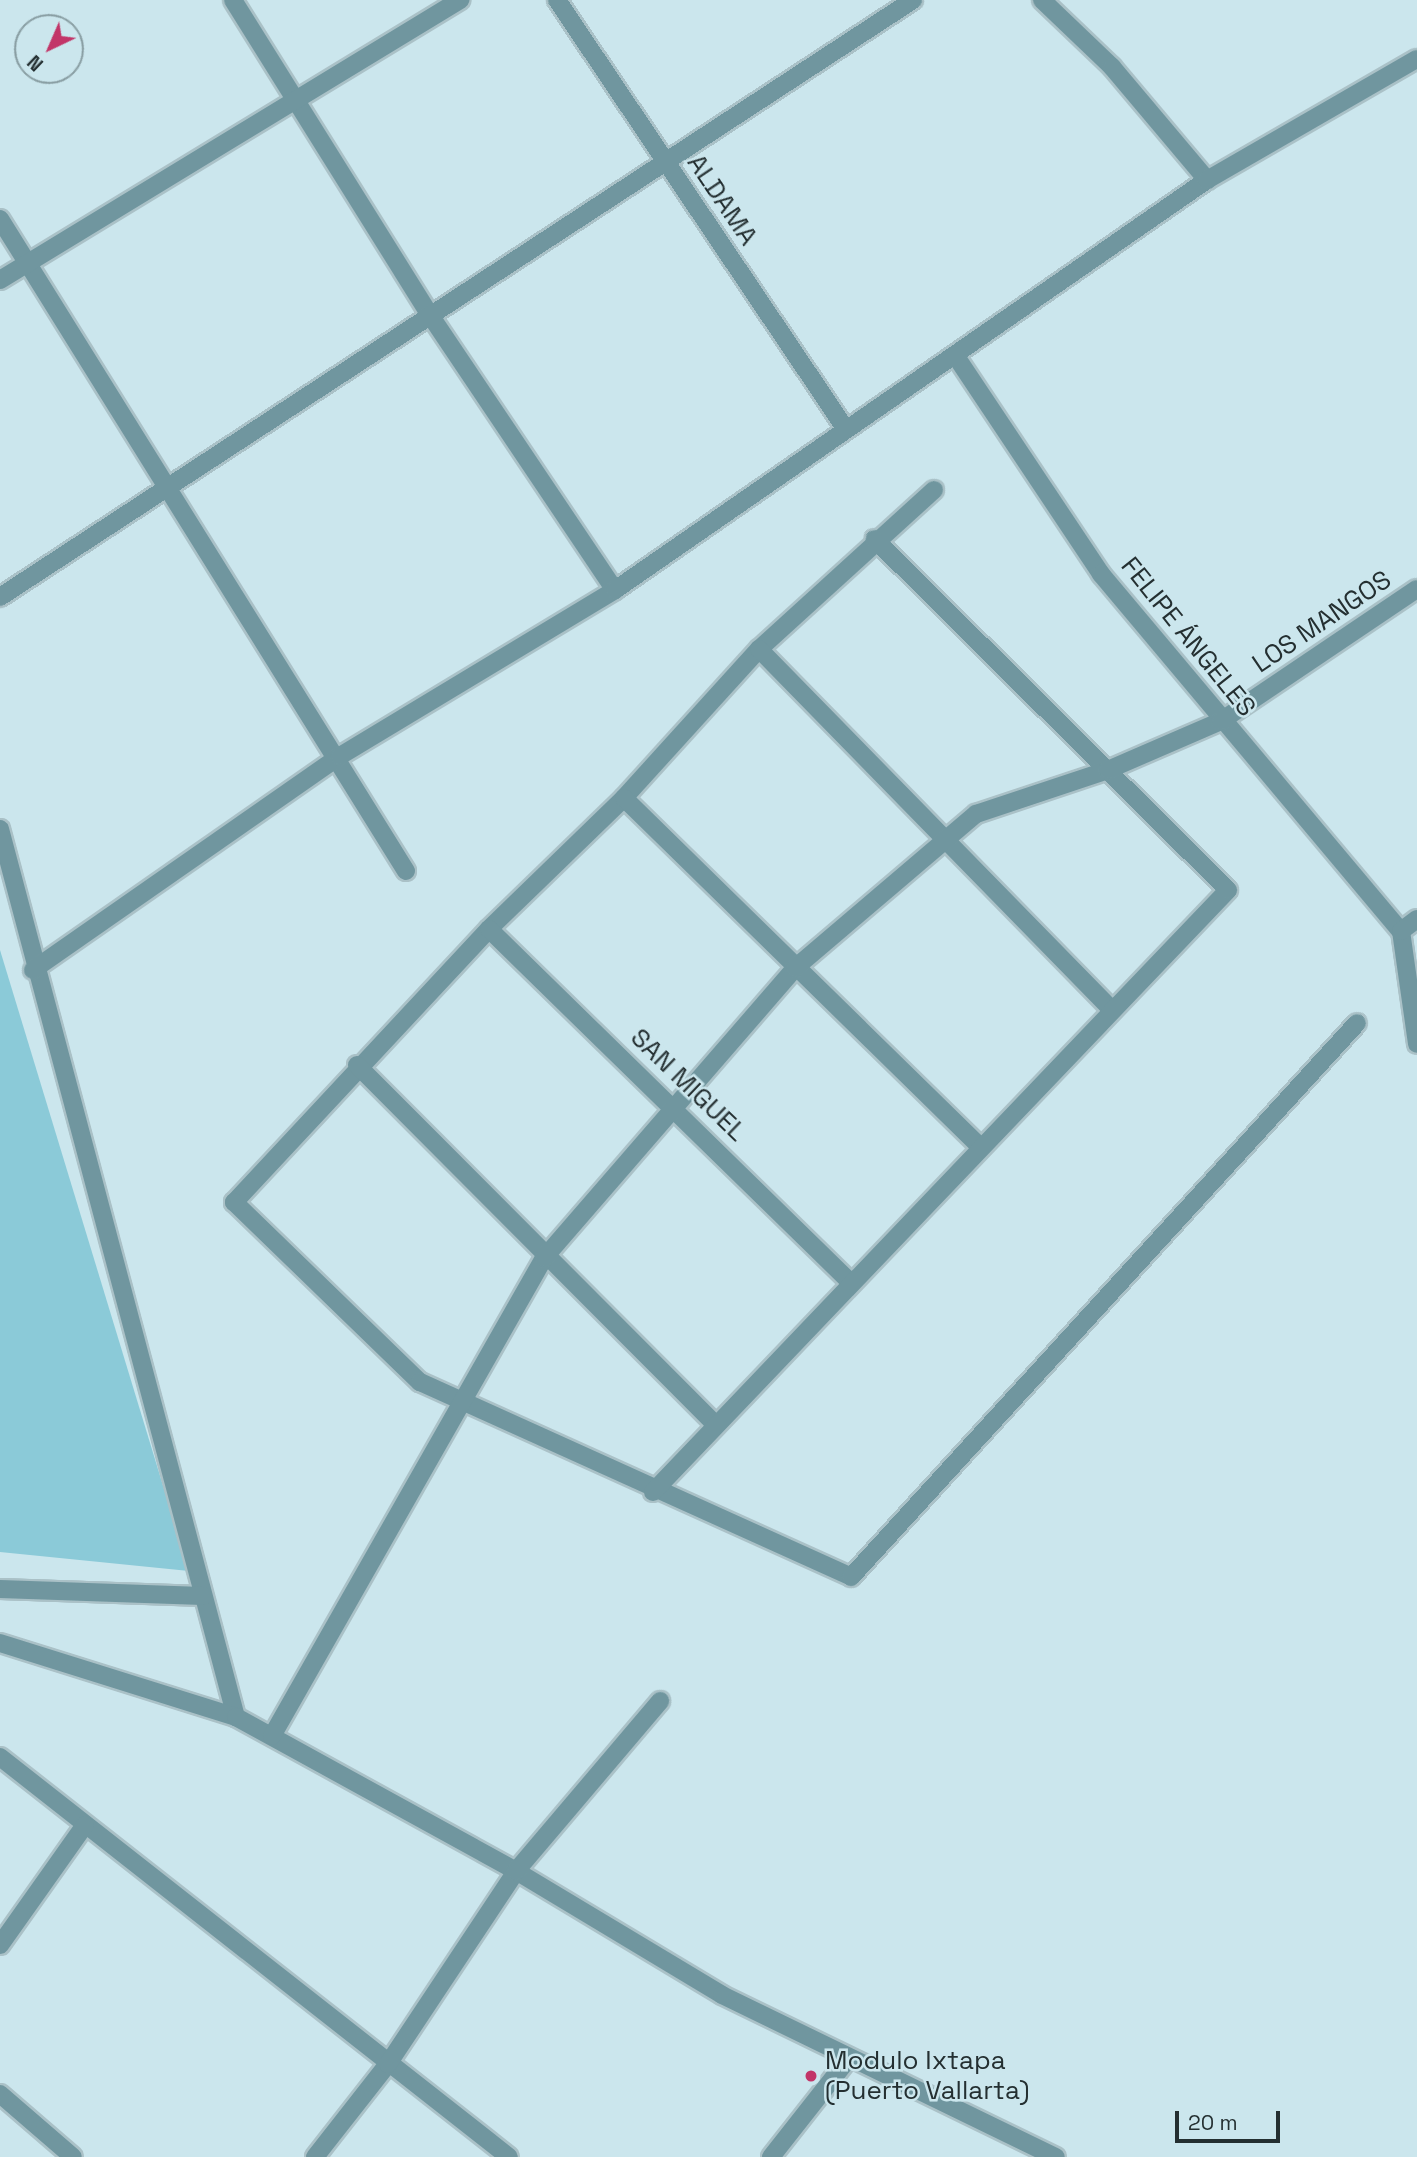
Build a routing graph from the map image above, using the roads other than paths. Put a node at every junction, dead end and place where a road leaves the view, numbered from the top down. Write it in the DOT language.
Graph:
graph roads {
  1 [pos="233,0"];
  2 [pos="460,0"];
  3 [pos="557,0"];
  4 [pos="914,0"];
  5 [pos="1042,0"];
  6 [pos="1417,59"];
  7 [pos="292,97"];
  8 [pos="668,166"];
  9 [pos="1207,180"];
  10 [pos="0,219"];
  11 [pos="27,260"];
  12 [pos="0,280"];
  13 [pos="430,315"];
  14 [pos="957,358"];
  15 [pos="845,428"];
  16 [pos="165,484"];
  17 [pos="934,490"];
  18 [pos="875,539"];
  19 [pos="1417,589"];
  20 [pos="615,590"];
  21 [pos="0,597"];
  22 [pos="759,649"];
  23 [pos="1222,722"];
  24 [pos="340,756"];
  25 [pos="1108,771"];
  26 [pos="624,798"];
  27 [pos="0,829"];
  28 [pos="939,839"];
  29 [pos="406,871"];
  30 [pos="1417,919"];
  31 [pos="489,929"];
  32 [pos="1401,931"];
  33 [pos="795,968"];
  34 [pos="33,971"];
  35 [pos="1111,1009"];
  36 [pos="1357,1023"];
  37 [pos="1417,1044"];
  38 [pos="357,1065"];
  39 [pos="671,1104"];
  40 [pos="979,1146"];
  41 [pos="544,1258"];
  42 [pos="849,1281"];
  43 [pos="463,1400"];
  44 [pos="714,1423"];
  45 [pos="653,1492"];
  46 [pos="0,1589"];
  47 [pos="203,1596"];
  48 [pos="0,1643"];
  49 [pos="660,1701"];
  50 [pos="236,1717"];
  51 [pos="272,1736"];
  52 [pos="0,1757"];
  53 [pos="85,1825"];
  54 [pos="516,1871"];
  55 [pos="0,1945"];
  56 [pos="849,2058"];
  57 [pos="388,2064"];
  58 [pos="0,2094"];
  59 [pos="74,2157"];
  60 [pos="316,2157"];
  61 [pos="509,2157"];
  62 [pos="771,2157"];
  63 [pos="1056,2157"];
  1 -- 7 [label="street"];
  2 -- 7 [label="street"];
  3 -- 8 [label="street, ALDAMA"];
  4 -- 8 [label="street"];
  5 -- 9 [label="street"];
  6 -- 9 [label="street"];
  7 -- 11 [label="street"];
  7 -- 13 [label="street"];
  8 -- 13 [label="street"];
  8 -- 15 [label="street, ALDAMA"];
  9 -- 14 [label="street"];
  10 -- 11 [label="street"];
  11 -- 12 [label="street"];
  11 -- 16 [label="street"];
  13 -- 16 [label="street"];
  13 -- 20 [label="street"];
  14 -- 15 [label="street"];
  14 -- 23 [label="street, FELIPE ÁNGELES"];
  15 -- 20 [label="street"];
  16 -- 21 [label="street"];
  16 -- 24 [label="street"];
  17 -- 18 [label="street"];
  18 -- 22 [label="street"];
  18 -- 25 [label="street"];
  19 -- 23 [label="street, LOS MANGOS"];
  20 -- 24 [label="street"];
  22 -- 26 [label="street"];
  22 -- 28 [label="street"];
  23 -- 25 [label="street, LOS MANGOS"];
  23 -- 32 [label="street, FELIPE ÁNGELES"];
  24 -- 29 [label="street"];
  24 -- 34 [label="street"];
  25 -- 28 [label="street, LOS MANGOS"];
  25 -- 35 [label="street"];
  26 -- 31 [label="street"];
  26 -- 33 [label="street"];
  27 -- 34 [label="street"];
  28 -- 33 [label="street, LOS MANGOS"];
  28 -- 35 [label="street"];
  30 -- 32 [label="street"];
  31 -- 38 [label="street"];
  31 -- 39 [label="street, SAN MIGUEL"];
  32 -- 37 [label="street"];
  33 -- 39 [label="street, LOS MANGOS"];
  33 -- 40 [label="street"];
  34 -- 47 [label="street"];
  35 -- 40 [label="street"];
  36 -- 45 [label="street"];
  38 -- 41 [label="street"];
  38 -- 43 [label="street"];
  39 -- 41 [label="street, LOS MANGOS"];
  39 -- 42 [label="street, SAN MIGUEL"];
  40 -- 42 [label="street"];
  41 -- 43 [label="street, LOS MANGOS"];
  41 -- 44 [label="street"];
  42 -- 44 [label="street"];
  43 -- 45 [label="street"];
  43 -- 51 [label="street, LOS MANGOS"];
  44 -- 45 [label="street"];
  46 -- 47 [label="street"];
  47 -- 50 [label="street"];
  48 -- 50 [label="street"];
  49 -- 54 [label="street"];
  50 -- 51 [label="street"];
  51 -- 54 [label="street"];
  52 -- 53 [label="street"];
  53 -- 55 [label="street"];
  53 -- 57 [label="street"];
  54 -- 56 [label="street"];
  54 -- 57 [label="street"];
  56 -- 62 [label="street"];
  56 -- 63 [label="street"];
  57 -- 60 [label="street"];
  57 -- 61 [label="street"];
  58 -- 59 [label="street"];
}
